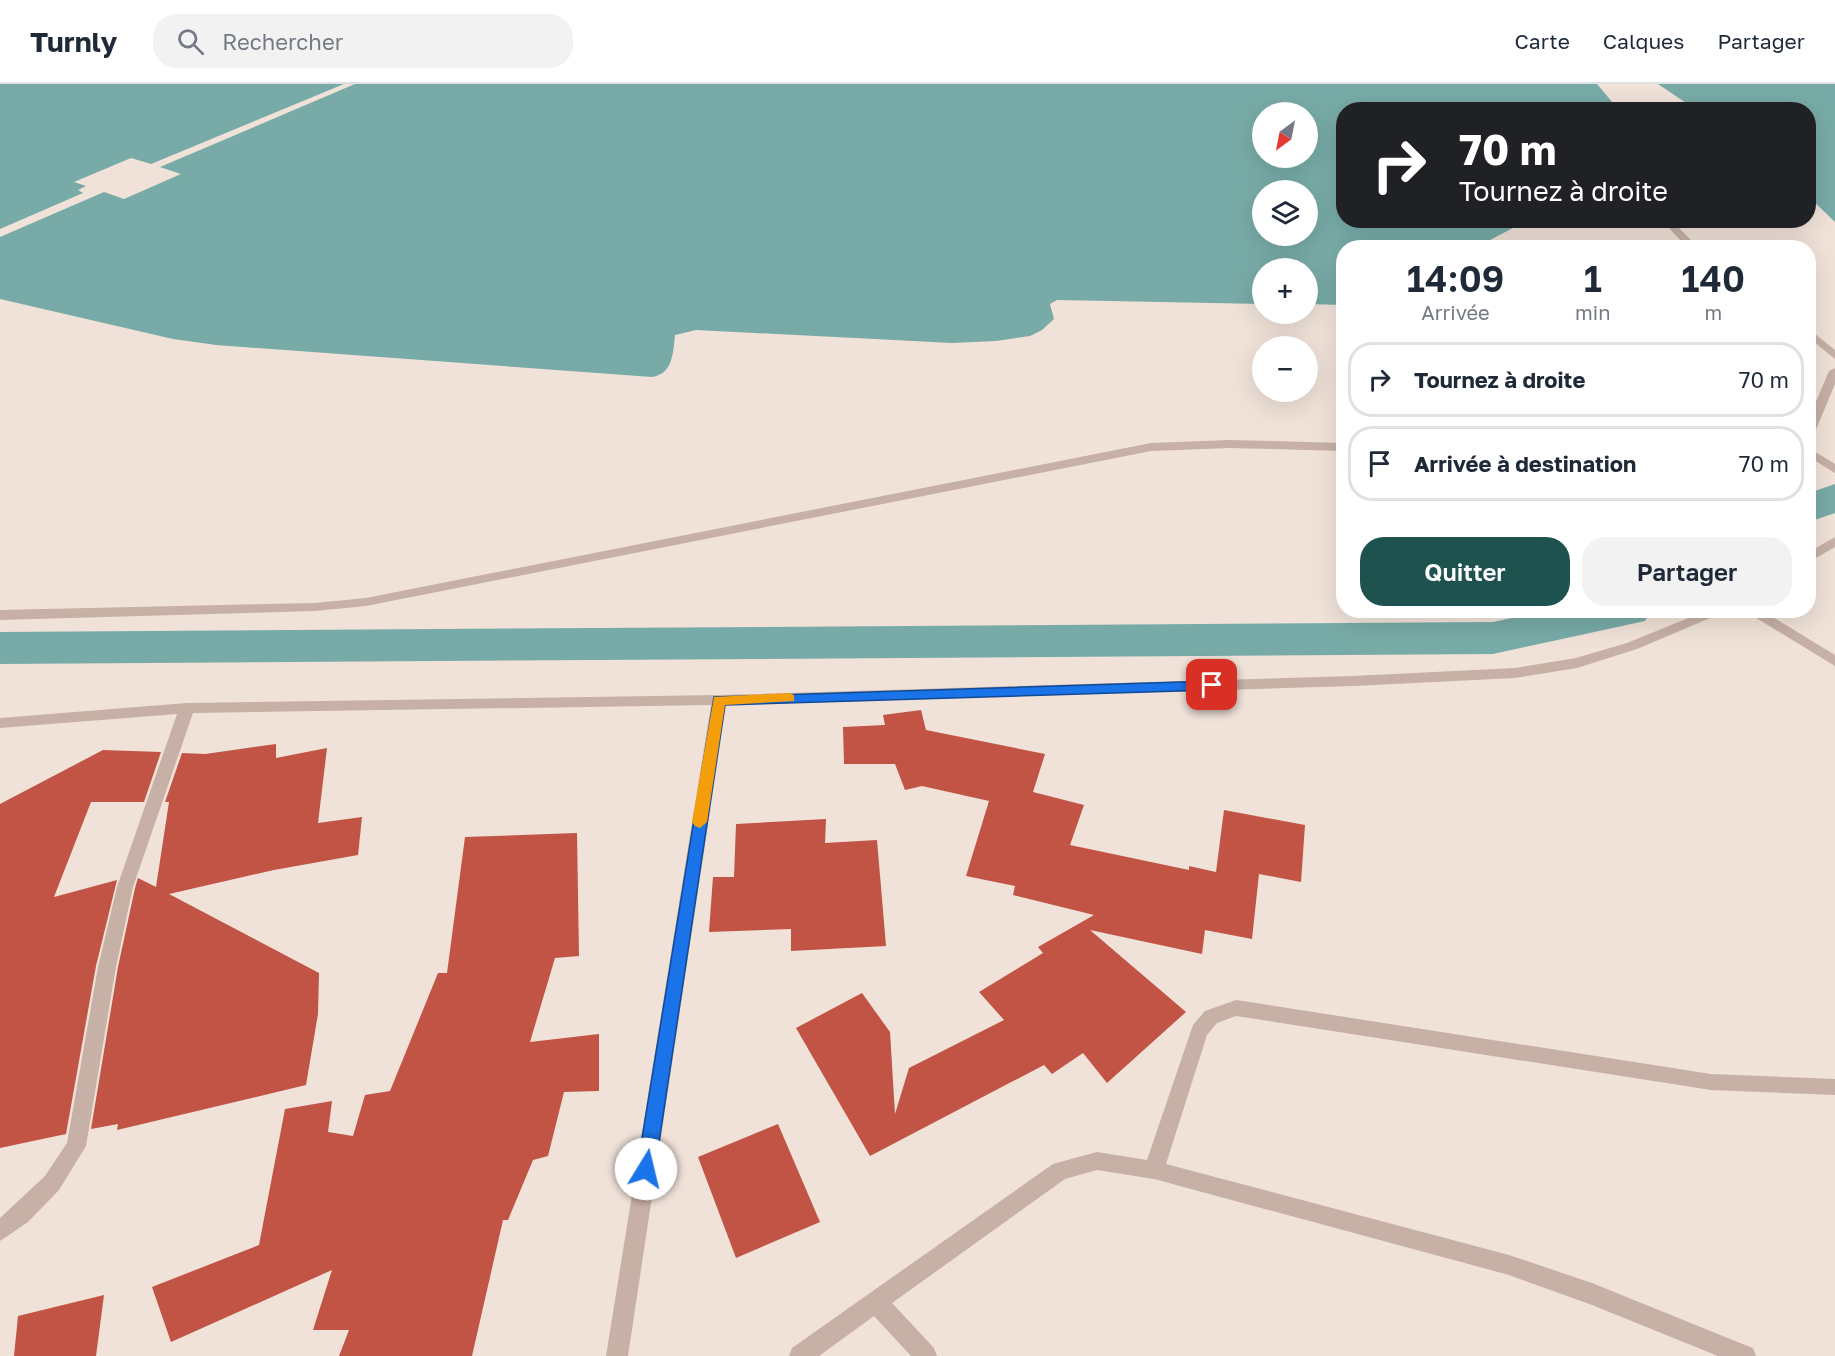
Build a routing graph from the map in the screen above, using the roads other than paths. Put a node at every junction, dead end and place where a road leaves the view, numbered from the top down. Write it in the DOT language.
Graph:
graph roads {
  1 [pos="1673,228"];
  2 [pos="1686,240"];
  3 [pos="1816,338"];
  4 [pos="1835,356"];
  5 [pos="1835,371"];
  6 [pos="1816,416"];
  7 [pos="1336,447"];
  8 [pos="1816,457"];
  9 [pos="1816,462"];
  10 [pos="1824,462"];
  11 [pos="1835,469"];
  12 [pos="1835,541"];
  13 [pos="1816,553"];
  14 [pos="0,615"];
  15 [pos="1702,618"];
  16 [pos="1763,618"];
  17 [pos="1835,661"];
  18 [pos="719,700"];
  19 [pos="187,708"];
  20 [pos="0,723"];
  21 [pos="1835,1088"];
  22 [pos="1154,1170"];
  23 [pos="0,1231"];
  24 [pos="877,1303"];
  25 [pos="617,1356"];
  26 [pos="800,1356"];
  27 [pos="926,1356"];
  28 [pos="1745,1356"];
  1 -- 2 [label="street"];
  3 -- 4 [label="street"];
  5 -- 6 [label="street"];
  7 -- 14 [label="street"];
  8 -- 10 [label="street"];
  9 -- 10 [label="street"];
  10 -- 11 [label="street"];
  12 -- 13 [label="street"];
  15 -- 18 [label="street"];
  16 -- 17 [label="street"];
  18 -- 19 [label="street"];
  18 -- 25 [label="street"];
  19 -- 20 [label="street"];
  19 -- 23 [label="street"];
  21 -- 22 [label="street"];
  22 -- 24 [label="street"];
  22 -- 28 [label="street"];
  24 -- 26 [label="street"];
  24 -- 27 [label="street"];
}
